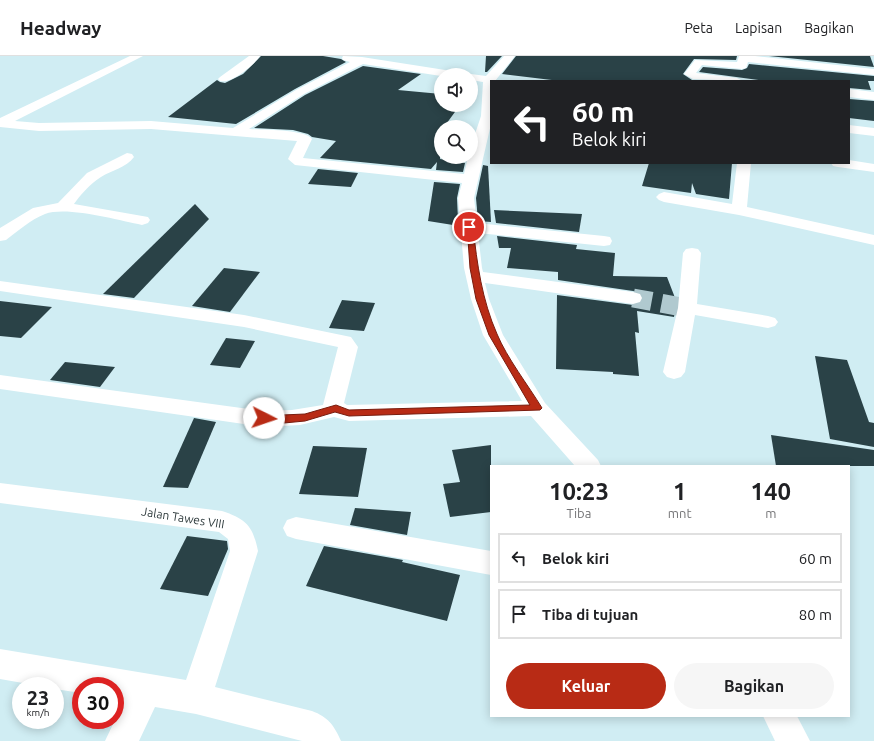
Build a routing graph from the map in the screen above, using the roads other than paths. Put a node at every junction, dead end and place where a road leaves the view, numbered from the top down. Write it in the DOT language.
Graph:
graph roads {
  1 [pos="138,56"];
  2 [pos="255,56"];
  3 [pos="338,56"];
  4 [pos="510,56"];
  5 [pos="744,57"];
  6 [pos="362,60"];
  7 [pos="434,71"];
  8 [pos="874,72"];
  9 [pos="691,75"];
  10 [pos="478,78"];
  11 [pos="224,79"];
  12 [pos="492,80"];
  13 [pos="680,80"];
  14 [pos="729,80"];
  15 [pos="490,81"];
  16 [pos="850,94"];
  17 [pos="874,96"];
  18 [pos="490,98"];
  19 [pos="489,116"];
  20 [pos="850,120"];
  21 [pos="0,123"];
  22 [pos="874,124"];
  23 [pos="850,129"];
  24 [pos="237,131"];
  25 [pos="874,132"];
  26 [pos="127,157"];
  27 [pos="744,164"];
  28 [pos="845,164"];
  29 [pos="874,168"];
  30 [pos="469,179"];
  31 [pos="664,197"];
  32 [pos="62,208"];
  33 [pos="739,210"];
  34 [pos="142,220"];
  35 [pos="469,227"];
  36 [pos="0,236"];
  37 [pos="874,240"];
  38 [pos="604,241"];
  39 [pos="692,253"];
  40 [pos="475,276"];
  41 [pos="0,286"];
  42 [pos="633,298"];
  43 [pos="687,308"];
  44 [pos="768,322"];
  45 [pos="674,372"];
  46 [pos="0,382"];
  47 [pos="537,408"];
  48 [pos="336,409"];
  49 [pos="589,465"];
  50 [pos="0,493"];
  51 [pos="296,528"];
  52 [pos="490,563"];
  53 [pos="0,664"];
  54 [pos="147,689"];
  55 [pos="196,698"];
  56 [pos="780,717"];
  57 [pos="122,741"];
  58 [pos="324,741"];
  59 [pos="793,741"];
  1 -- 21 [label="street"];
  2 -- 11 [label="street"];
  3 -- 6 [label="street"];
  4 -- 12 [label="street"];
  5 -- 8 [label="street"];
  5 -- 9 [label="street"];
  6 -- 7 [label="street"];
  6 -- 24 [label="street"];
  9 -- 13 [label="street"];
  9 -- 14 [label="street"];
  10 -- 15 [label="street"];
  16 -- 17 [label="street"];
  18 -- 19 [label="street"];
  19 -- 30 [label="street"];
  20 -- 22 [label="street"];
  21 -- 24 [label="street"];
  23 -- 25 [label="street"];
  24 -- 30 [label="street"];
  26 -- 32 [label="street"];
  27 -- 33 [label="street"];
  28 -- 29 [label="street"];
  30 -- 35 [label="street"];
  31 -- 33 [label="street"];
  32 -- 34 [label="street"];
  32 -- 36 [label="street"];
  33 -- 37 [label="street"];
  35 -- 38 [label="street"];
  35 -- 40 [label="street"];
  39 -- 43 [label="street"];
  40 -- 42 [label="street"];
  40 -- 47 [label="street"];
  41 -- 48 [label="street"];
  43 -- 44 [label="street"];
  43 -- 45 [label="street"];
  46 -- 48 [label="street"];
  47 -- 48 [label="street"];
  47 -- 49 [label="street"];
  50 -- 55 [label="street, Jalan Tawes VIII"];
  51 -- 52 [label="street"];
  53 -- 54 [label="street"];
  54 -- 55 [label="street"];
  54 -- 57 [label="street"];
  55 -- 58 [label="street"];
  56 -- 59 [label="street"];
}
